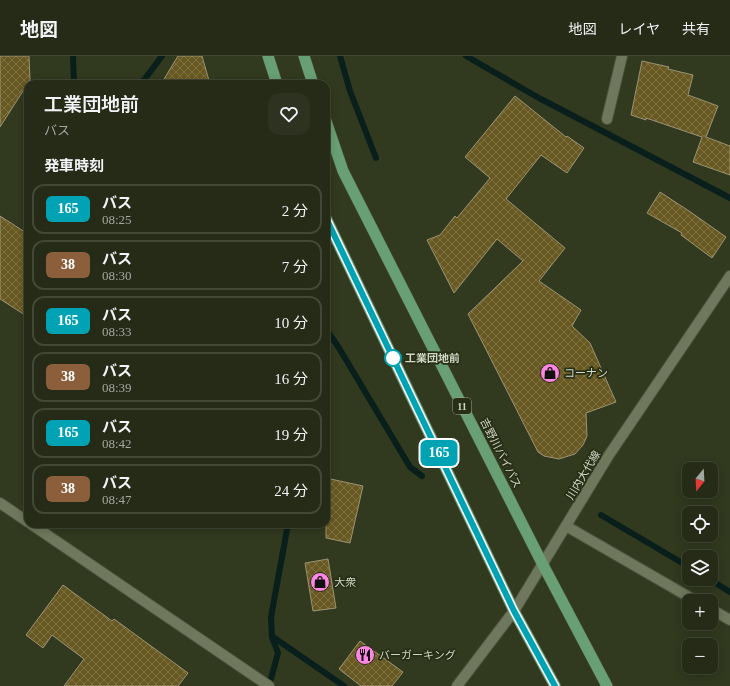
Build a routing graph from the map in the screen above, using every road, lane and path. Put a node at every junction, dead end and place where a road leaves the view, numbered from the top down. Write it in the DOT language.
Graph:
graph roads {
  1 [pos="268,56"];
  2 [pos="304,56"];
  3 [pos="622,56"];
  4 [pos="275,80"];
  5 [pos="312,80"];
  6 [pos="607,119"];
  7 [pos="330,133"];
  8 [pos="330,226"];
  9 [pos="730,276"];
  10 [pos="0,503"];
  11 [pos="24,519"];
  12 [pos="566,526"];
  13 [pos="37,528"];
  14 [pos="542,564"];
  15 [pos="684,594"];
  16 [pos="514,611"];
  17 [pos="718,614"];
  18 [pos="730,620"];
  19 [pos="269,686"];
  20 [pos="458,686"];
  21 [pos="555,686"];
  22 [pos="607,686"];
  1 -- 4 [label="highway"];
  2 -- 5 [label="highway"];
  3 -- 6 [label="street"];
  7 -- 14 [label="highway, 吉野川バイパス / 11"];
  8 -- 16 [label="highway"];
  9 -- 12 [label="street, 川内大代線"];
  10 -- 11 [label="street"];
  12 -- 14 [label="street, 川内大代線"];
  12 -- 15 [label="street"];
  13 -- 19 [label="street"];
  14 -- 16 [label="street, 川内大代線"];
  14 -- 22 [label="highway, 吉野川バイパス / 11"];
  16 -- 20 [label="street, 川内大代線"];
  16 -- 21 [label="highway"];
  17 -- 18 [label="street"];
}
